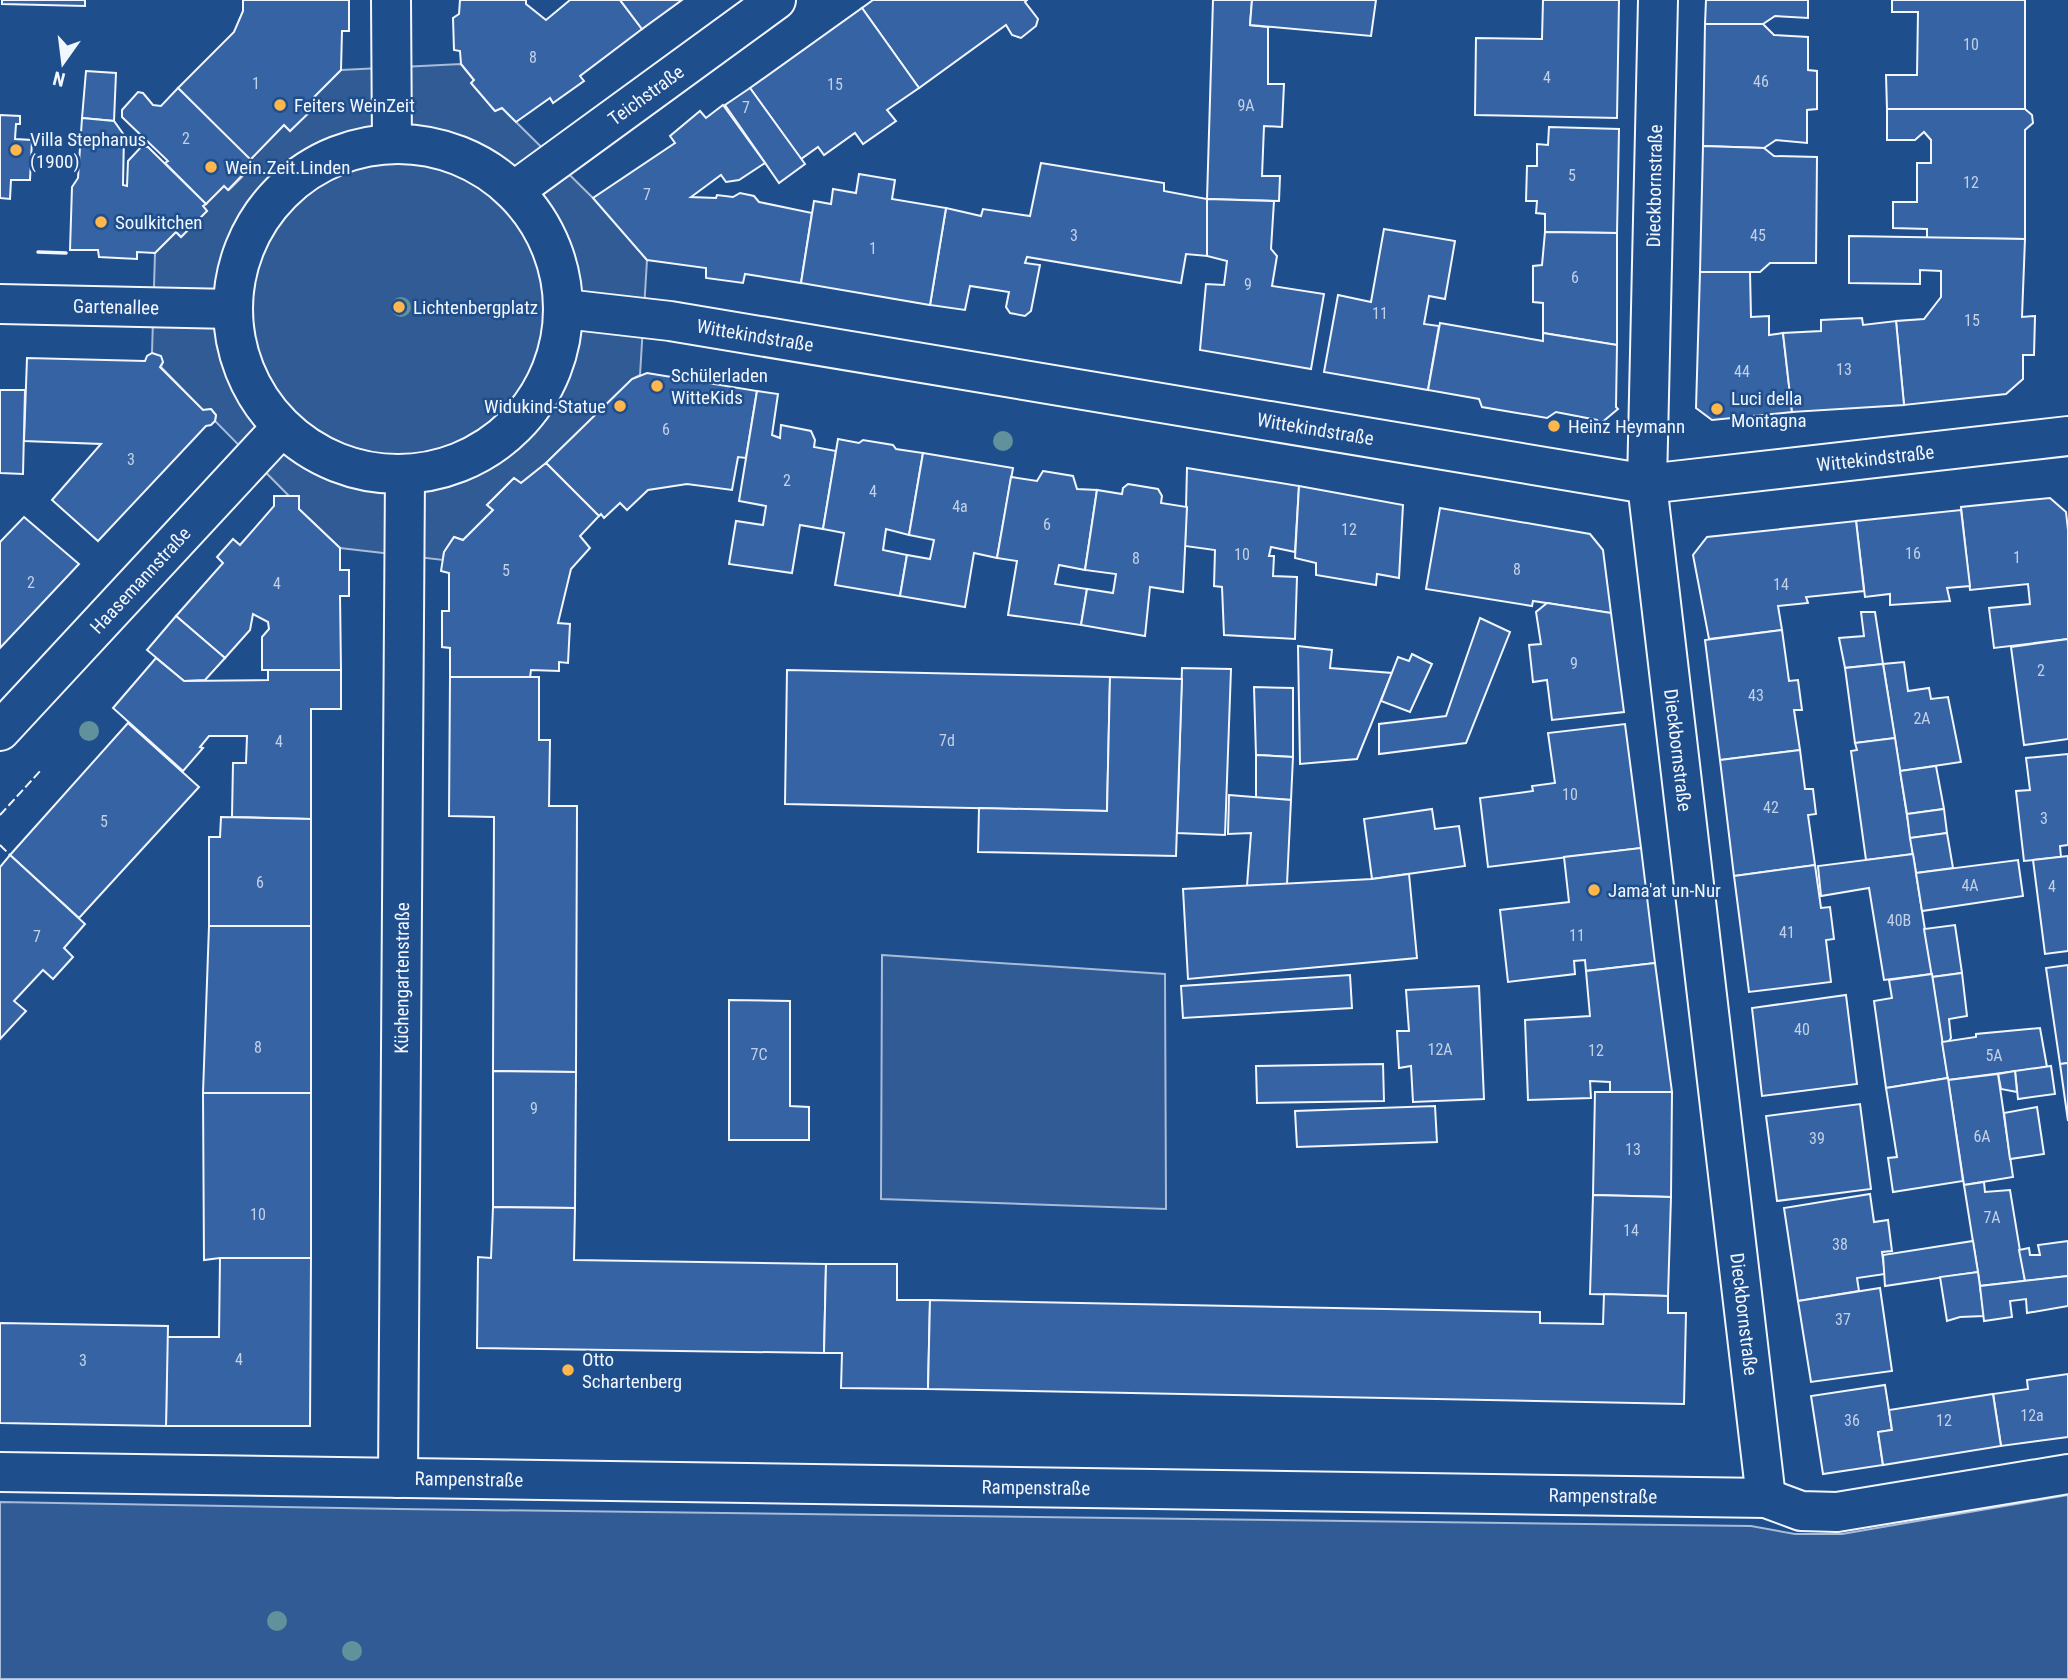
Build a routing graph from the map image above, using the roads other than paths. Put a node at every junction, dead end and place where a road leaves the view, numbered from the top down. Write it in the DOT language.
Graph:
graph roads {
  1 [pos="391,0"];
  2 [pos="776,0"];
  3 [pos="1658,0"];
  4 [pos="392,144"];
  5 [pos="514,191"];
  6 [pos="0,304"];
  7 [pos="232,309"];
  8 [pos="565,309"];
  9 [pos="281,428"];
  10 [pos="2068,436"];
  11 [pos="405,476"];
  12 [pos="1647,484"];
  13 [pos="0,731"];
  14 [pos="0,1472"];
  15 [pos="2068,1474"];
  16 [pos="398,1478"];
  17 [pos="1766,1498"];
  1 -- 4 [label="street"];
  2 -- 5 [label="street, Teichstraße"];
  3 -- 12 [label="street, Dieckbornstraße"];
  4 -- 5 [label="street"];
  4 -- 7 [label="street"];
  5 -- 8 [label="street"];
  6 -- 7 [label="street, Gartenallee"];
  7 -- 9 [label="street"];
  8 -- 11 [label="street"];
  8 -- 12 [label="street, Wittekindstraße"];
  9 -- 11 [label="street"];
  9 -- 13 [label="street, Haasemannstraße"];
  10 -- 12 [label="street, Wittekindstraße"];
  11 -- 16 [label="street, Küchengartenstraße"];
  12 -- 17 [label="street, Dieckbornstraße"];
  14 -- 16 [label="street, Rampenstraße"];
  15 -- 17 [label="street, Rampenstraße"];
  16 -- 17 [label="street, Rampenstraße"];
}
